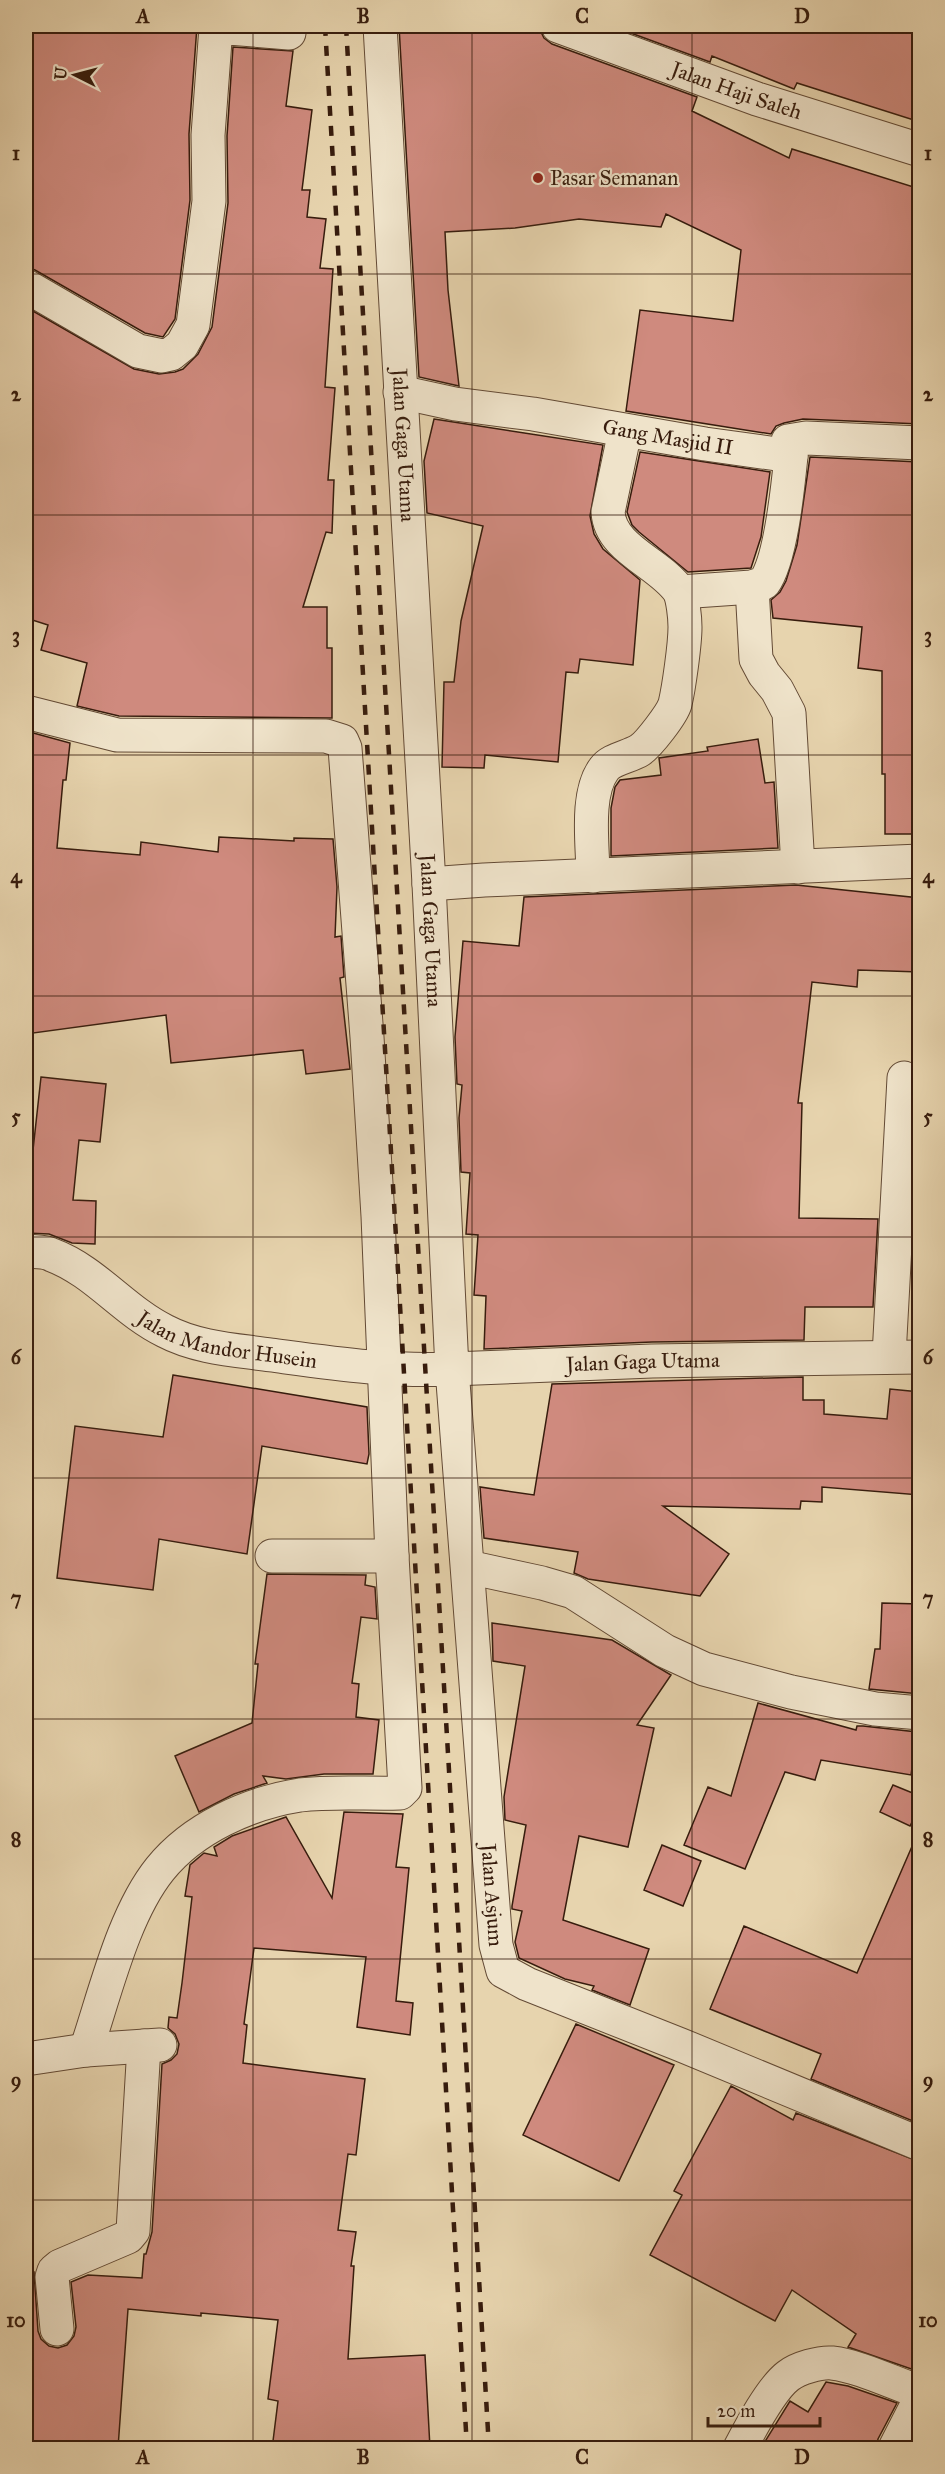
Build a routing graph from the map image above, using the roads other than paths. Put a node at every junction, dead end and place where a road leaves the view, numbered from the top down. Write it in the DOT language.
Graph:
graph roads {
  1 [pos="217,26"];
  2 [pos="380,26"];
  3 [pos="558,26"];
  4 [pos="289,33"];
  5 [pos="920,150"];
  6 [pos="26,286"];
  7 [pos="400,392"];
  8 [pos="625,431"];
  9 [pos="920,443"];
  10 [pos="791,456"];
  11 [pos="752,587"];
  12 [pos="680,592"];
  13 [pos="26,712"];
  14 [pos="920,861"];
  15 [pos="798,867"];
  16 [pos="593,876"];
  17 [pos="429,884"];
  18 [pos="904,1078"];
  19 [pos="26,1251"];
  20 [pos="904,1357"];
  21 [pos="385,1368"];
  22 [pos="452,1369"];
  23 [pos="272,1556"];
  24 [pos="392,1556"];
  25 [pos="468,1568"];
  26 [pos="920,1713"];
  27 [pos="86,2050"];
  28 [pos="26,2059"];
  29 [pos="920,2144"];
  30 [pos="57,2329"];
  31 [pos="920,2392"];
  32 [pos="920,2399"];
  33 [pos="740,2448"];
  34 [pos="895,2448"];
  1 -- 4 [label="street"];
  1 -- 6 [label="street"];
  2 -- 7 [label="street, Jalan Gaga Utama"];
  3 -- 5 [label="street, Jalan Haji Saleh"];
  7 -- 8 [label="street, Gang Masjid II"];
  7 -- 17 [label="street, Jalan Gaga Utama"];
  8 -- 10 [label="street, Gang Masjid II"];
  8 -- 12 [label="street"];
  9 -- 10 [label="street"];
  10 -- 11 [label="street"];
  11 -- 12 [label="street"];
  11 -- 15 [label="street"];
  12 -- 16 [label="street"];
  13 -- 21 [label="street"];
  14 -- 15 [label="street"];
  15 -- 16 [label="street"];
  16 -- 17 [label="street"];
  17 -- 22 [label="street, Jalan Gaga Utama"];
  18 -- 20 [label="street"];
  19 -- 21 [label="street, Jalan Mandor Husein"];
  20 -- 22 [label="street, Jalan Gaga Utama"];
  21 -- 22 [label="street, Jalan Mandor Husein"];
  21 -- 24 [label="street"];
  22 -- 25 [label="street, Jalan Asjum"];
  23 -- 24 [label="street"];
  24 -- 27 [label="street"];
  25 -- 26 [label="street"];
  25 -- 29 [label="street, Jalan Asjum"];
  27 -- 28 [label="street"];
  27 -- 30 [label="street"];
  31 -- 33 [label="street"];
  32 -- 34 [label="street"];
}
